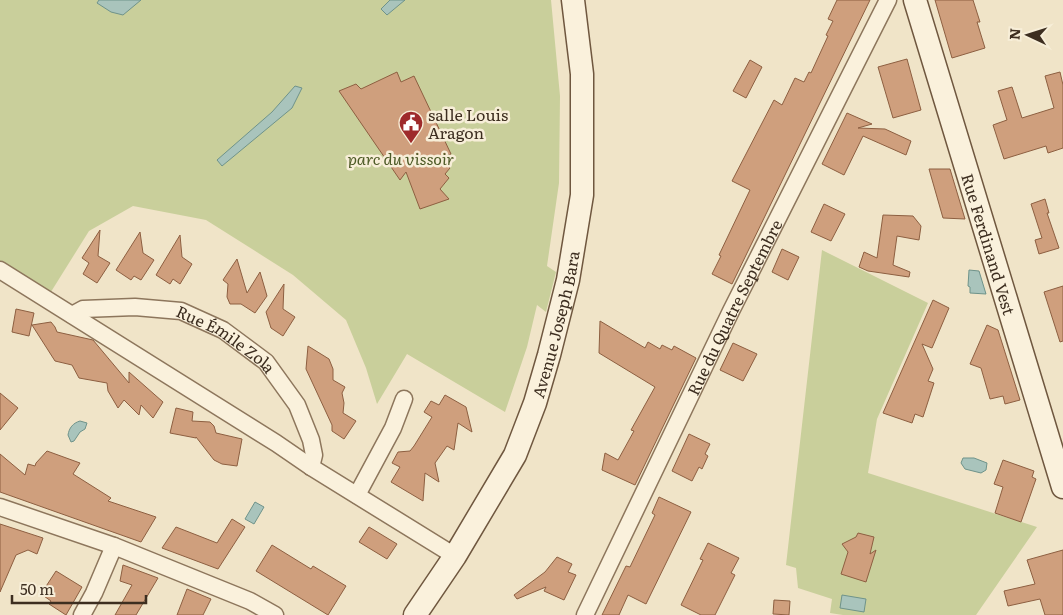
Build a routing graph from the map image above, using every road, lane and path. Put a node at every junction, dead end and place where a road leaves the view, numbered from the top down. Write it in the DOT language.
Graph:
graph roads {
  1 [pos="573,0"];
  2 [pos="888,0"];
  3 [pos="915,0"];
  4 [pos="0,270"];
  5 [pos="72,315"];
  6 [pos="404,399"];
  7 [pos="311,467"];
  8 [pos="1063,487"];
  9 [pos="357,495"];
  10 [pos="0,507"];
  11 [pos="114,546"];
  12 [pos="455,556"];
  13 [pos="82,615"];
  14 [pos="275,615"];
  15 [pos="415,615"];
  16 [pos="585,615"];
  1 -- 12 [label="street, Avenue Joseph Bara"];
  2 -- 16 [label="street, Rue du Quatre Septembre"];
  3 -- 8 [label="street, Rue Ferdinand Vest"];
  4 -- 5 [label="street"];
  5 -- 7 [label="street"];
  5 -- 7 [label="street, Rue Émile Zola"];
  6 -- 9 [label="street"];
  7 -- 9 [label="street"];
  9 -- 12 [label="street"];
  10 -- 11 [label="street"];
  11 -- 13 [label="street"];
  11 -- 14 [label="street"];
  12 -- 15 [label="street, Avenue Joseph Bara"];
}
